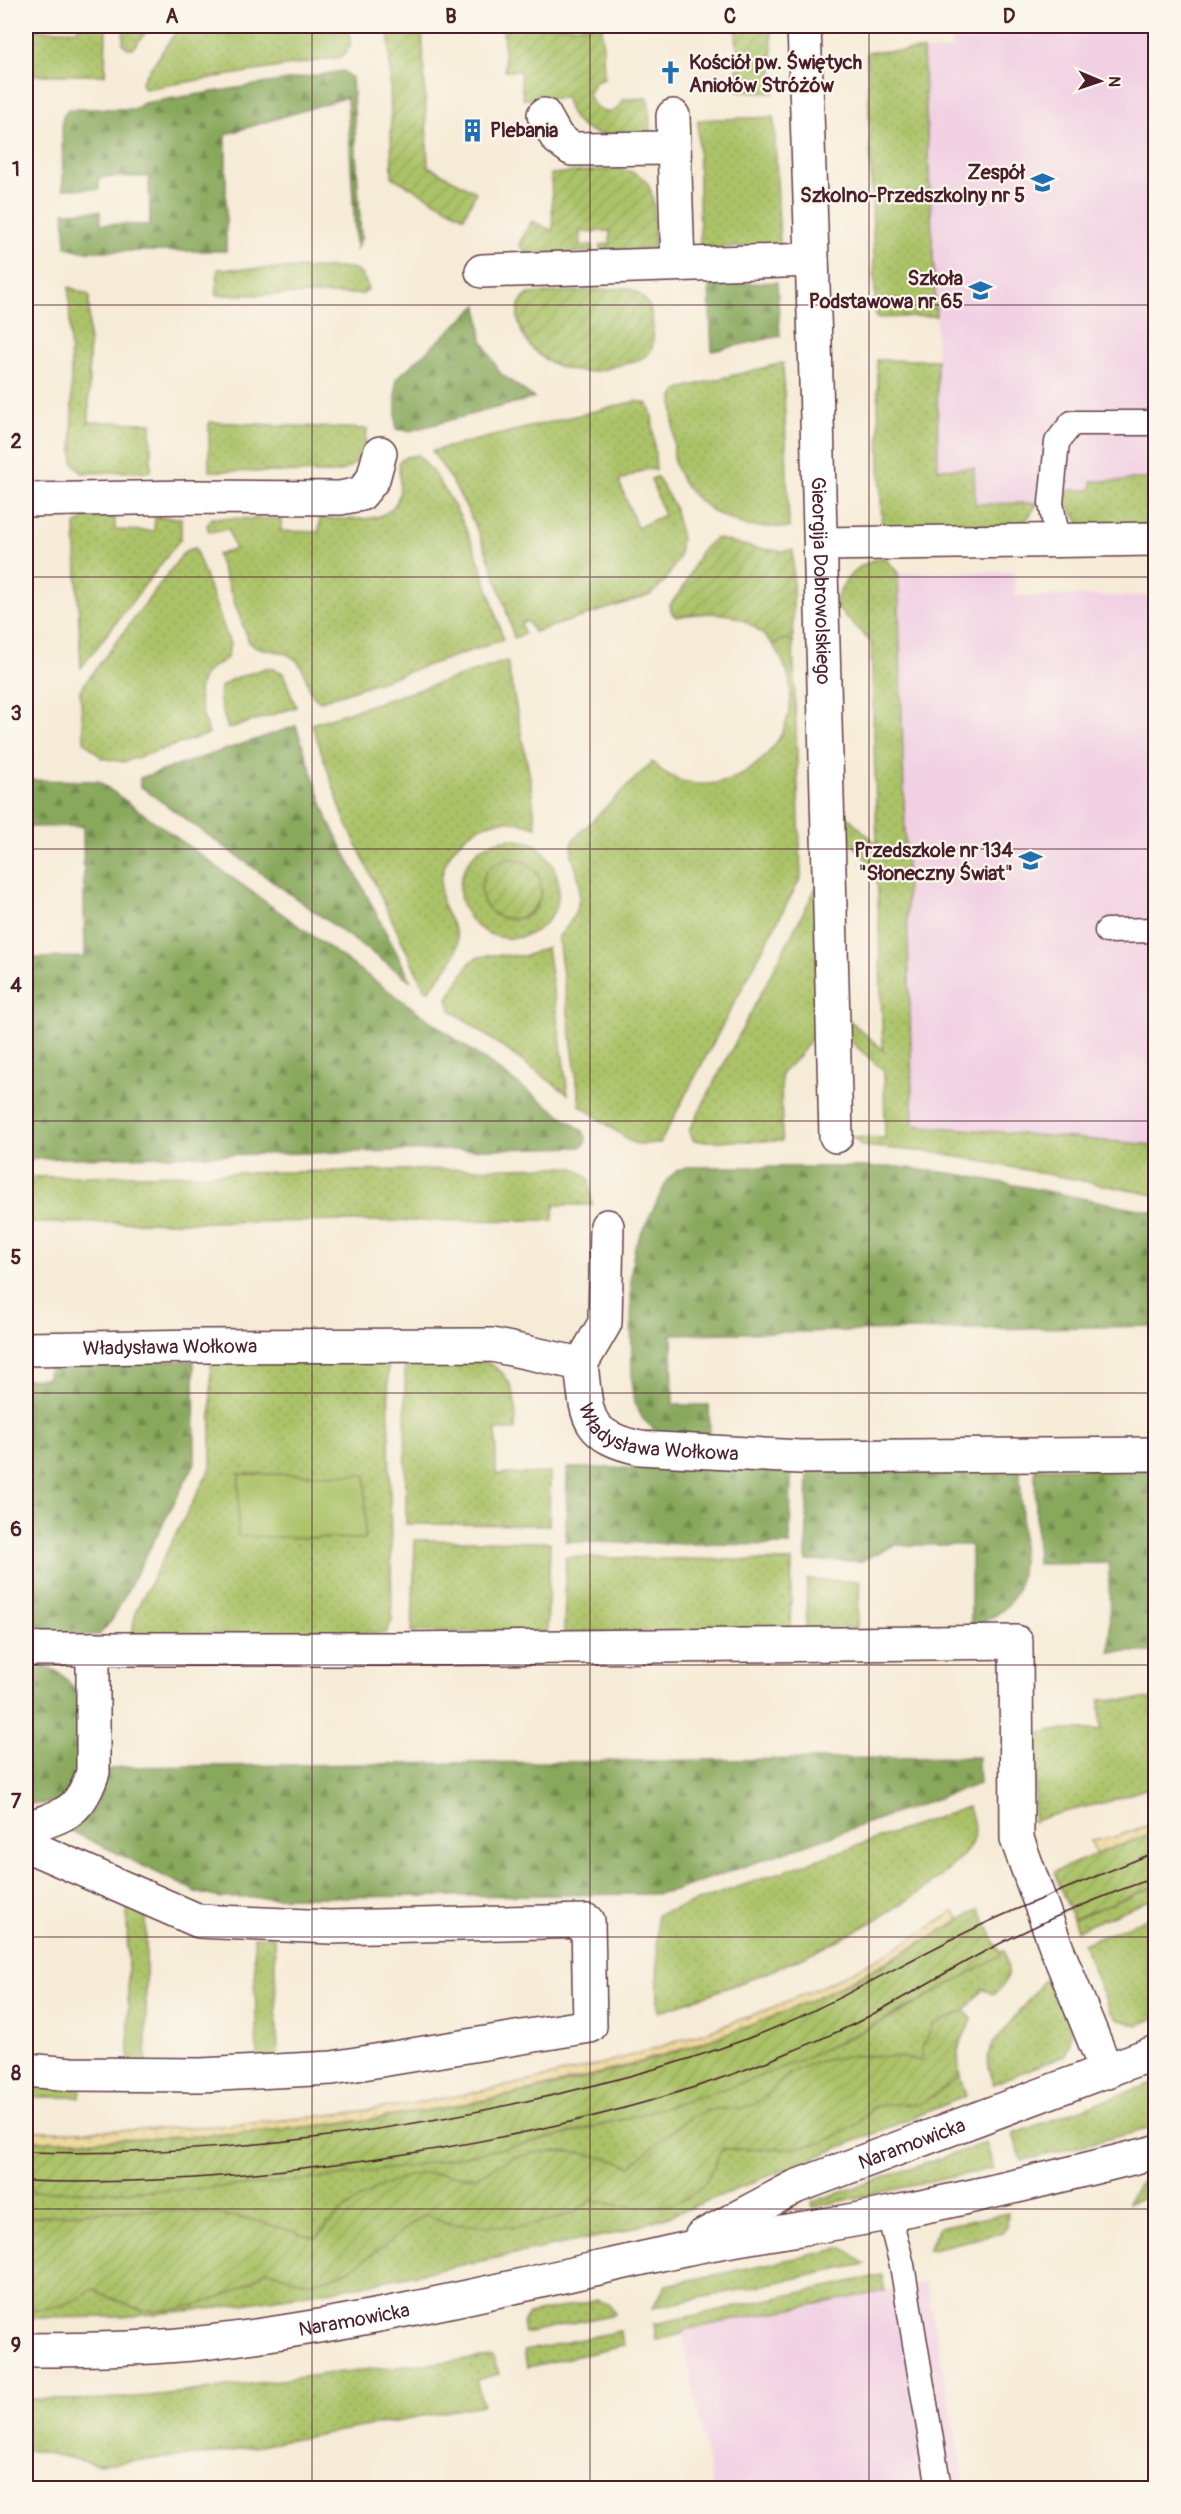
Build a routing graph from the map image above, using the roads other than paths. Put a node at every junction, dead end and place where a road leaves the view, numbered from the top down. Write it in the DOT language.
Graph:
graph roads {
  1 [pos="804,26"];
  2 [pos="544,115"];
  3 [pos="673,116"];
  4 [pos="674,148"];
  5 [pos="812,260"];
  6 [pos="678,264"];
  7 [pos="482,271"];
  8 [pos="1155,423"];
  9 [pos="380,453"];
  10 [pos="26,500"];
  11 [pos="1155,539"];
  12 [pos="1058,542"];
  13 [pos="821,544"];
  14 [pos="1155,930"];
  15 [pos="1107,931"];
  16 [pos="836,1136"];
  17 [pos="607,1226"];
  18 [pos="26,1349"];
  19 [pos="581,1364"];
  20 [pos="1155,1454"];
  21 [pos="93,1648"];
  22 [pos="26,1649"];
  23 [pos="26,1829"];
  24 [pos="26,1845"];
  25 [pos="1155,2052"];
  26 [pos="26,2070"];
  27 [pos="1107,2072"];
  28 [pos="1155,2152"];
  29 [pos="889,2214"];
  30 [pos="676,2251"];
  31 [pos="26,2350"];
  32 [pos="939,2488"];
  1 -- 5 [label="street, Gieorgija Dobrowolskiego"];
  2 -- 4 [label="street"];
  3 -- 4 [label="street"];
  4 -- 6 [label="street"];
  5 -- 6 [label="street"];
  5 -- 13 [label="street, Gieorgija Dobrowolskiego"];
  6 -- 7 [label="street"];
  8 -- 12 [label="lane"];
  9 -- 10 [label="street"];
  11 -- 12 [label="street"];
  12 -- 13 [label="street"];
  13 -- 16 [label="street, Gieorgija Dobrowolskiego"];
  14 -- 15 [label="lane"];
  17 -- 19 [label="street"];
  18 -- 19 [label="street, Władysława Wołkowa"];
  19 -- 20 [label="street, Władysława Wołkowa"];
  21 -- 22 [label="street"];
  21 -- 23 [label="street"];
  21 -- 27 [label="street"];
  24 -- 26 [label="street"];
  25 -- 27 [label="street, Naramowicka"];
  27 -- 30 [label="street, Naramowicka"];
  28 -- 29 [label="street, Naramowicka"];
  29 -- 30 [label="street, Naramowicka"];
  29 -- 32 [label="lane"];
  30 -- 31 [label="street, Naramowicka"];
}
